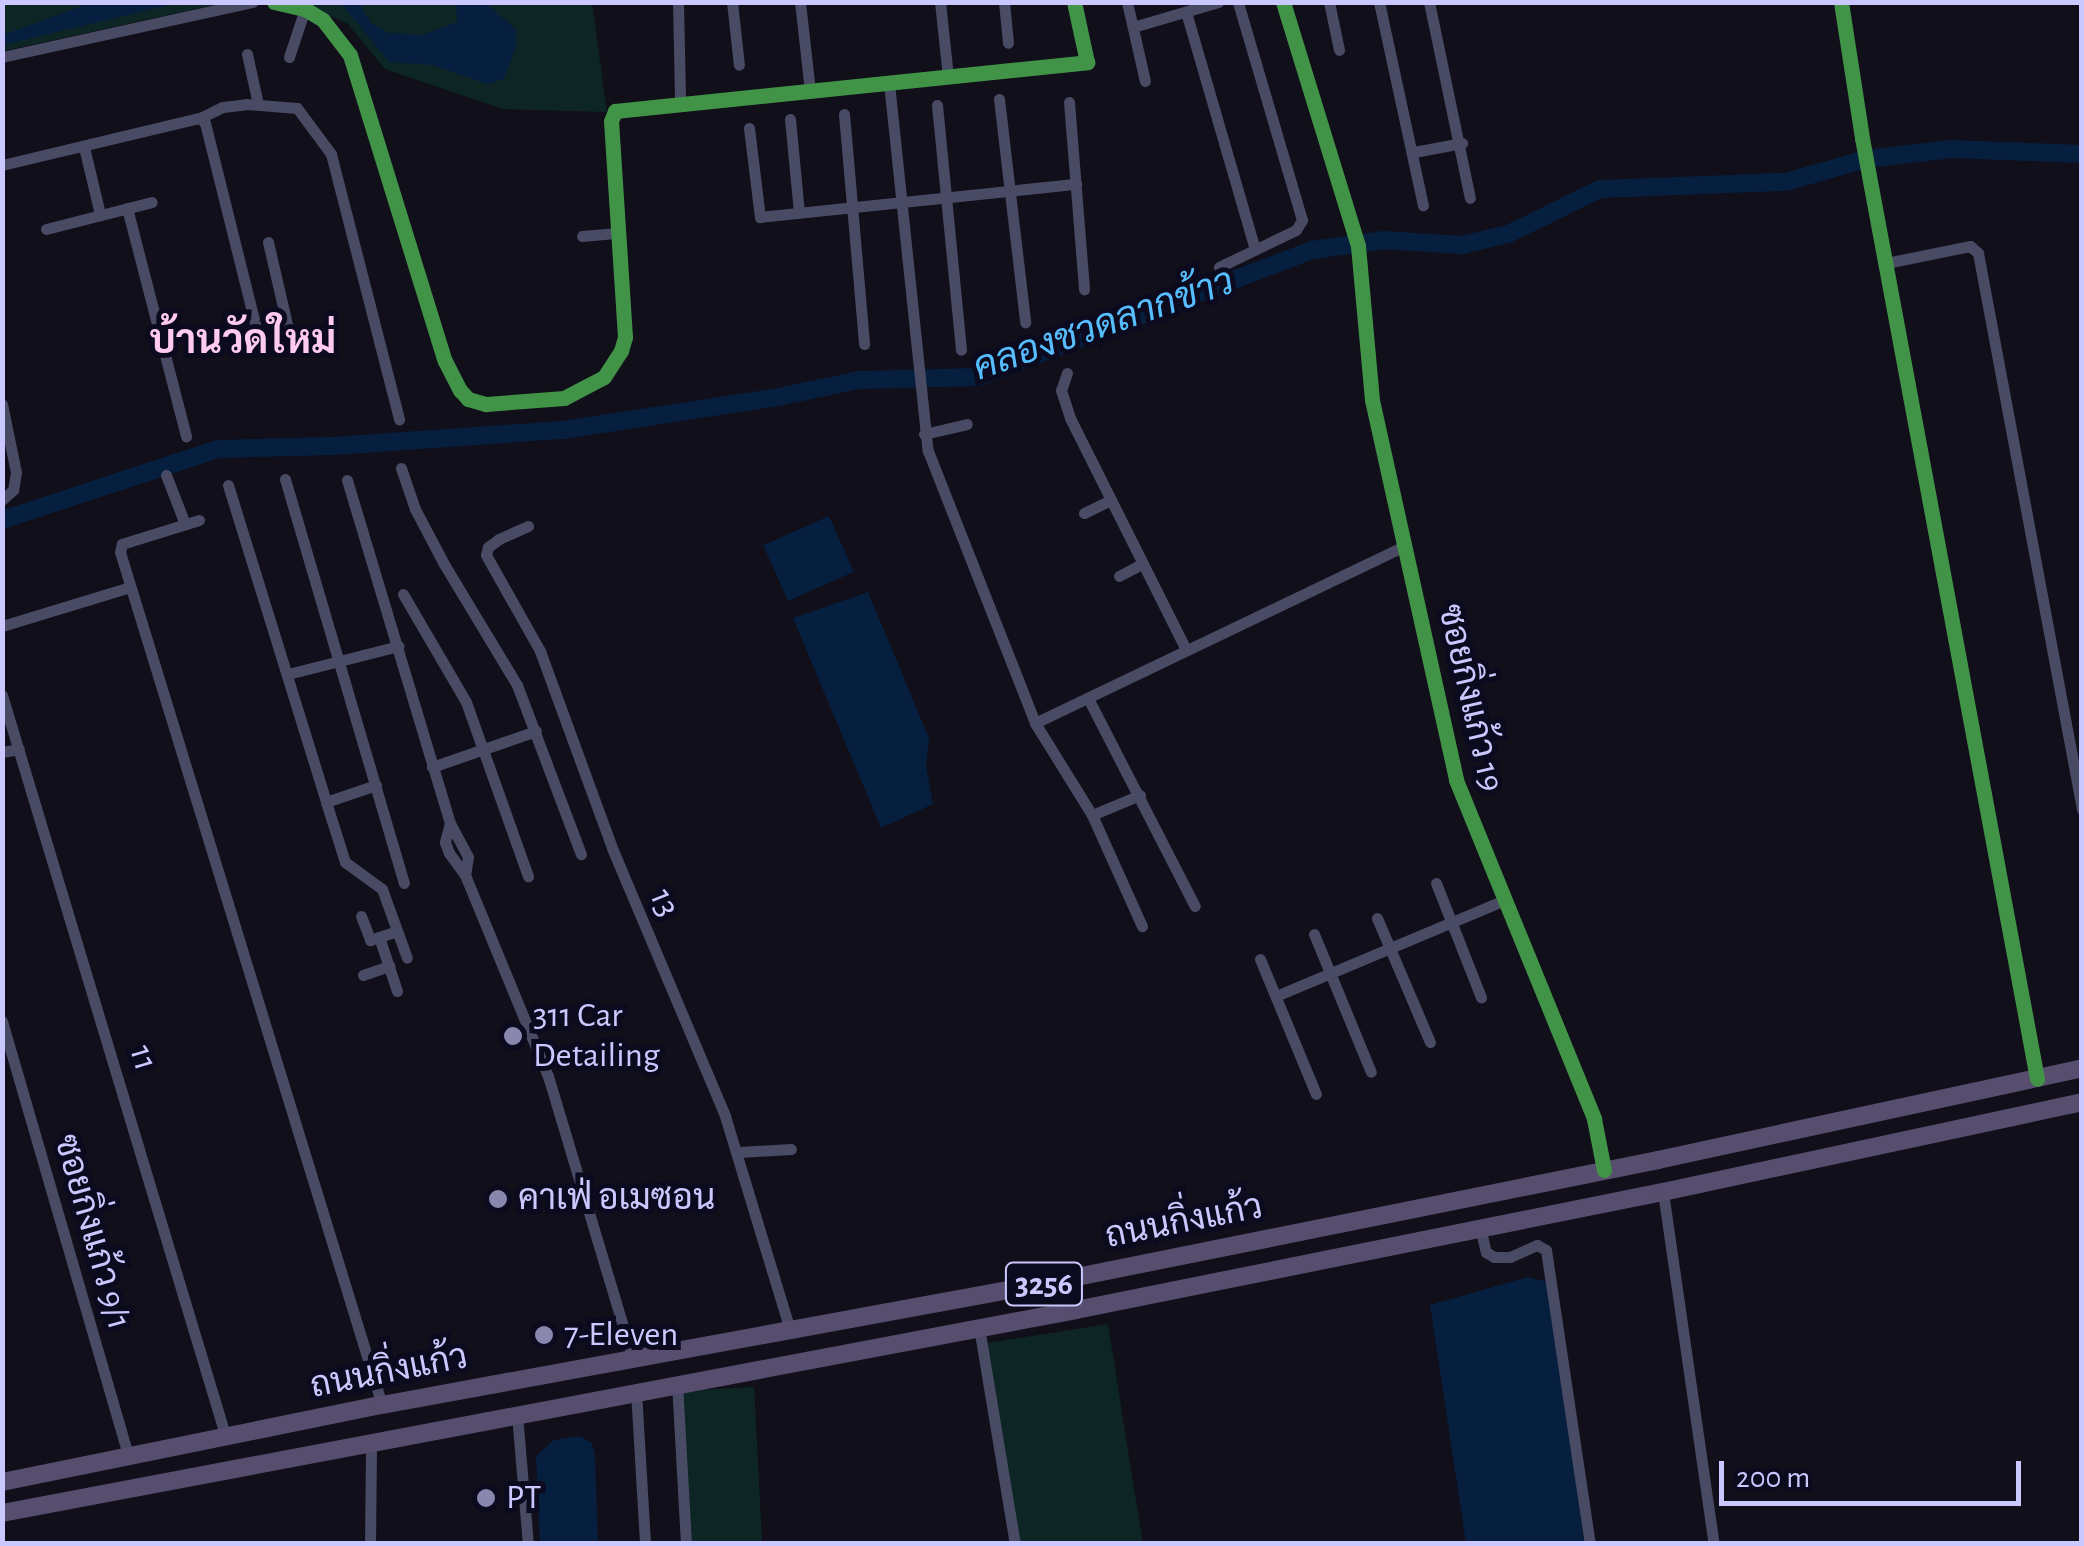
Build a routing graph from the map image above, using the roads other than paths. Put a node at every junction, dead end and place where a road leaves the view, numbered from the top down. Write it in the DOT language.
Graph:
graph roads {
  1 [pos="254,2"];
  2 [pos="274,2"];
  3 [pos="678,2"];
  4 [pos="732,2"];
  5 [pos="800,2"];
  6 [pos="940,2"];
  7 [pos="1004,2"];
  8 [pos="1074,2"];
  9 [pos="1127,2"];
  10 [pos="1218,2"];
  11 [pos="1238,2"];
  12 [pos="1283,2"];
  13 [pos="1328,2"];
  14 [pos="1379,2"];
  15 [pos="1429,2"];
  16 [pos="1842,2"];
  17 [pos="1180,9"];
  18 [pos="304,10"];
  19 [pos="1133,27"];
  20 [pos="1008,43"];
  21 [pos="1339,50"];
  22 [pos="247,54"];
  23 [pos="2,57"];
  24 [pos="290,58"];
  25 [pos="739,65"];
  26 [pos="948,76"];
  27 [pos="1145,81"];
  28 [pos="888,83"];
  29 [pos="810,91"];
  30 [pos="999,99"];
  31 [pos="680,101"];
  32 [pos="1069,102"];
  33 [pos="258,104"];
  34 [pos="937,105"];
  35 [pos="844,114"];
  36 [pos="200,118"];
  37 [pos="790,119"];
  38 [pos="749,128"];
  39 [pos="1462,143"];
  40 [pos="84,147"];
  41 [pos="1414,152"];
  42 [pos="2,164"];
  43 [pos="1076,184"];
  44 [pos="1010,191"];
  45 [pos="946,198"];
  46 [pos="1470,198"];
  47 [pos="152,202"];
  48 [pos="901,202"];
  49 [pos="1423,206"];
  50 [pos="854,207"];
  51 [pos="128,208"];
  52 [pos="799,213"];
  53 [pos="100,214"];
  54 [pos="46,229"];
  55 [pos="618,233"];
  56 [pos="582,236"];
  57 [pos="268,242"];
  58 [pos="1254,246"];
  59 [pos="1886,263"];
  60 [pos="1218,266"];
  61 [pos="1084,289"];
  62 [pos="1025,322"];
  63 [pos="316,331"];
  64 [pos="290,337"];
  65 [pos="864,344"];
  66 [pos="962,350"];
  67 [pos="1067,373"];
  68 [pos="2,404"];
  69 [pos="399,420"];
  70 [pos="966,424"];
  71 [pos="924,434"];
  72 [pos="186,436"];
  73 [pos="402,468"];
  74 [pos="166,475"];
  75 [pos="286,479"];
  76 [pos="346,480"];
  77 [pos="228,485"];
  78 [pos="2,500"];
  79 [pos="1111,500"];
  80 [pos="1084,513"];
  81 [pos="199,520"];
  82 [pos="185,524"];
  83 [pos="528,526"];
  84 [pos="1404,546"];
  85 [pos="1143,563"];
  86 [pos="1119,576"];
  87 [pos="130,586"];
  88 [pos="403,594"];
  89 [pos="2,626"];
  90 [pos="399,646"];
  91 [pos="1185,648"];
  92 [pos="340,661"];
  93 [pos="288,674"];
  94 [pos="2,696"];
  95 [pos="1091,704"];
  96 [pos="1036,723"];
  97 [pos="536,731"];
  98 [pos="19,749"];
  99 [pos="484,750"];
  100 [pos="2,752"];
  101 [pos="432,767"];
  102 [pos="376,785"];
  103 [pos="1140,795"];
  104 [pos="326,802"];
  105 [pos="2082,809"];
  106 [pos="1092,815"];
  107 [pos="581,854"];
  108 [pos="528,876"];
  109 [pos="404,883"];
  110 [pos="1436,883"];
  111 [pos="1502,901"];
  112 [pos="1195,906"];
  113 [pos="362,916"];
  114 [pos="1377,918"];
  115 [pos="1452,922"];
  116 [pos="1142,926"];
  117 [pos="397,931"];
  118 [pos="1314,934"];
  119 [pos="379,937"];
  120 [pos="1389,949"];
  121 [pos="406,958"];
  122 [pos="1260,959"];
  123 [pos="389,966"];
  124 [pos="1330,974"];
  125 [pos="362,975"];
  126 [pos="397,991"];
  127 [pos="1276,996"];
  128 [pos="1482,997"];
  129 [pos="2,1021"];
  130 [pos="1430,1042"];
  131 [pos="2082,1068"];
  132 [pos="1371,1072"];
  133 [pos="2037,1078"];
  134 [pos="1316,1094"];
  135 [pos="2082,1102"];
  136 [pos="791,1149"];
  137 [pos="739,1152"];
  138 [pos="1604,1170"];
  139 [pos="1663,1192"];
  140 [pos="1480,1226"];
  141 [pos="979,1327"];
  142 [pos="790,1330"];
  143 [pos="633,1359"];
  144 [pos="676,1383"];
  145 [pos="636,1392"];
  146 [pos="382,1405"];
  147 [pos="517,1414"];
  148 [pos="226,1438"];
  149 [pos="371,1442"];
  150 [pos="129,1458"];
  151 [pos="70,1469"];
  152 [pos="2,1482"];
  153 [pos="76,1498"];
  154 [pos="2,1513"];
  155 [pos="370,1544"];
  156 [pos="528,1544"];
  157 [pos="645,1544"];
  158 [pos="686,1544"];
  159 [pos="1015,1544"];
  160 [pos="1590,1544"];
  161 [pos="1714,1544"];
  1 -- 23 [label="street"];
  2 -- 18 [label="street"];
  3 -- 31 [label="street"];
  4 -- 25 [label="street"];
  5 -- 29 [label="street"];
  6 -- 26 [label="street"];
  7 -- 20 [label="street"];
  8 -- 26 [label="street"];
  9 -- 19 [label="street"];
  10 -- 17 [label="street"];
  11 -- 58 [label="street"];
  12 -- 84 [label="street, ซอยกิ่งแก้ว 19"];
  13 -- 21 [label="street"];
  14 -- 41 [label="street"];
  15 -- 39 [label="street"];
  16 -- 59 [label="street"];
  17 -- 19 [label="street"];
  17 -- 58 [label="street"];
  18 -- 24 [label="street"];
  18 -- 55 [label="street"];
  19 -- 27 [label="street"];
  22 -- 33 [label="street"];
  26 -- 28 [label="street"];
  28 -- 29 [label="street"];
  28 -- 48 [label="street"];
  29 -- 31 [label="street"];
  30 -- 44 [label="street"];
  31 -- 55 [label="street"];
  32 -- 43 [label="street"];
  33 -- 36 [label="street"];
  33 -- 69 [label="street"];
  34 -- 45 [label="street"];
  35 -- 50 [label="street"];
  36 -- 40 [label="street"];
  36 -- 64 [label="street"];
  37 -- 52 [label="street"];
  38 -- 52 [label="street"];
  39 -- 41 [label="street"];
  39 -- 46 [label="street"];
  40 -- 42 [label="street"];
  40 -- 53 [label="street"];
  41 -- 49 [label="street"];
  43 -- 44 [label="street"];
  43 -- 61 [label="street"];
  44 -- 45 [label="street"];
  44 -- 62 [label="street"];
  45 -- 48 [label="street"];
  45 -- 66 [label="street"];
  47 -- 51 [label="street"];
  48 -- 50 [label="street"];
  48 -- 71 [label="street"];
  50 -- 52 [label="street"];
  50 -- 65 [label="street"];
  51 -- 53 [label="street"];
  51 -- 72 [label="street"];
  53 -- 54 [label="street"];
  55 -- 56 [label="street"];
  57 -- 64 [label="street"];
  58 -- 60 [label="street"];
  59 -- 105 [label="street"];
  59 -- 133 [label="street"];
  63 -- 64 [label="street"];
  67 -- 79 [label="street"];
  68 -- 78 [label="street"];
  70 -- 71 [label="street"];
  71 -- 96 [label="street"];
  73 -- 97 [label="street"];
  74 -- 82 [label="street"];
  75 -- 92 [label="street"];
  76 -- 90 [label="street"];
  77 -- 93 [label="street"];
  79 -- 80 [label="street"];
  79 -- 85 [label="street"];
  81 -- 82 [label="street"];
  82 -- 87 [label="street"];
  83 -- 137 [label="street, 13"];
  84 -- 91 [label="street"];
  84 -- 111 [label="street, ซอยกิ่งแก้ว 19"];
  85 -- 86 [label="street"];
  85 -- 91 [label="street"];
  87 -- 89 [label="street"];
  87 -- 146 [label="street"];
  88 -- 99 [label="street"];
  90 -- 92 [label="street"];
  90 -- 101 [label="street"];
  91 -- 96 [label="street"];
  92 -- 93 [label="street"];
  92 -- 102 [label="street"];
  93 -- 104 [label="street"];
  94 -- 98 [label="street, 11"];
  95 -- 103 [label="street"];
  96 -- 106 [label="street"];
  97 -- 99 [label="street"];
  97 -- 107 [label="street"];
  98 -- 100 [label="street"];
  98 -- 148 [label="street, 11"];
  99 -- 101 [label="street"];
  99 -- 108 [label="street"];
  101 -- 143 [label="street"];
  102 -- 104 [label="street"];
  102 -- 109 [label="street"];
  103 -- 106 [label="street"];
  103 -- 112 [label="street"];
  104 -- 117 [label="street"];
  106 -- 116 [label="street"];
  110 -- 115 [label="street"];
  111 -- 115 [label="street"];
  111 -- 138 [label="street, ซอยกิ่งแก้ว 19"];
  113 -- 119 [label="street"];
  114 -- 120 [label="street"];
  115 -- 120 [label="street"];
  115 -- 128 [label="street"];
  117 -- 119 [label="street"];
  117 -- 121 [label="street"];
  118 -- 124 [label="street"];
  119 -- 123 [label="street"];
  120 -- 124 [label="street"];
  120 -- 130 [label="street"];
  122 -- 127 [label="street"];
  123 -- 125 [label="street"];
  123 -- 126 [label="street"];
  124 -- 127 [label="street"];
  124 -- 132 [label="street"];
  127 -- 134 [label="street"];
  129 -- 150 [label="street, ซอยกิ่งแก้ว 9/1"];
  131 -- 133 [label="main road, ถนนกิ่งแก้ว / 3256"];
  133 -- 138 [label="main road, ถนนกิ่งแก้ว / 3256"];
  135 -- 139 [label="main road, ถนนกิ่งแก้ว / 3256"];
  136 -- 137 [label="street"];
  137 -- 142 [label="street, 13"];
  138 -- 142 [label="main road, ถนนกิ่งแก้ว / 3256"];
  139 -- 140 [label="main road, ถนนกิ่งแก้ว / 3256"];
  139 -- 161 [label="street"];
  140 -- 141 [label="main road, ถนนกิ่งแก้ว / 3256"];
  140 -- 160 [label="street"];
  141 -- 144 [label="main road, ถนนกิ่งแก้ว / 3256"];
  141 -- 159 [label="street"];
  142 -- 143 [label="main road, ถนนกิ่งแก้ว / 3256"];
  143 -- 146 [label="main road, ถนนกิ่งแก้ว / 3256"];
  144 -- 145 [label="main road, ถนนกิ่งแก้ว / 3256"];
  144 -- 158 [label="street"];
  145 -- 147 [label="main road, ถนนกิ่งแก้ว / 3256"];
  145 -- 157 [label="street"];
  146 -- 148 [label="main road, ถนนกิ่งแก้ว / 3256"];
  147 -- 149 [label="main road, ถนนกิ่งแก้ว / 3256"];
  147 -- 156 [label="street"];
  148 -- 150 [label="main road, ถนนกิ่งแก้ว / 3256"];
  149 -- 153 [label="main road, ถนนกิ่งแก้ว / 3256"];
  149 -- 155 [label="street"];
  150 -- 151 [label="main road, ถนนกิ่งแก้ว / 3256"];
  151 -- 152 [label="main road, ถนนกิ่งแก้ว / 3256"];
  151 -- 153 [label="main road"];
  153 -- 154 [label="main road, ถนนกิ่งแก้ว / 3256"];
}
